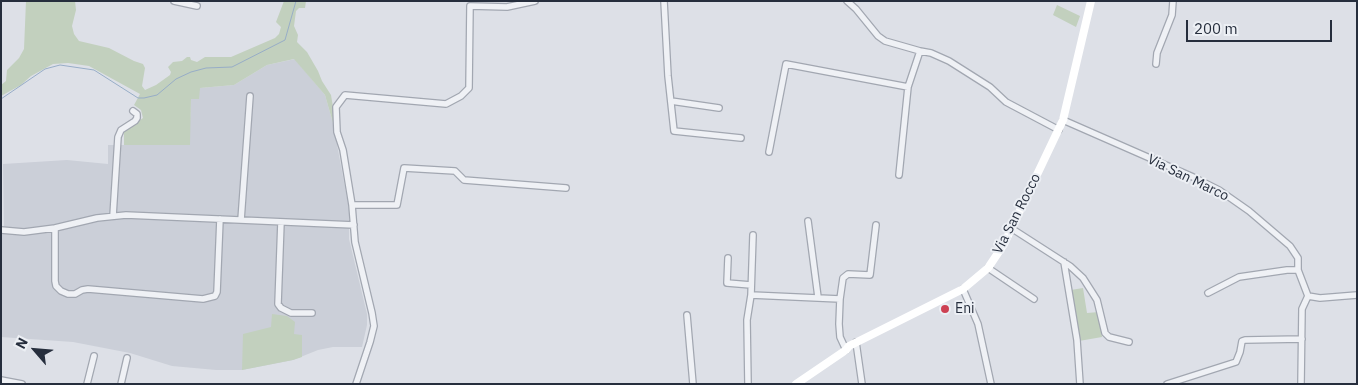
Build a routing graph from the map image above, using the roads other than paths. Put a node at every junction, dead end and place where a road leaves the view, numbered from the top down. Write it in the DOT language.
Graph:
graph roads {
  1 [pos="174,1"];
  2 [pos="535,1"];
  3 [pos="664,1"];
  4 [pos="847,1"];
  5 [pos="1091,1"];
  6 [pos="1173,1"];
  7 [pos="197,6"];
  8 [pos="920,51"];
  9 [pos="1156,64"];
  10 [pos="908,87"];
  11 [pos="250,96"];
  12 [pos="671,101"];
  13 [pos="719,108"];
  14 [pos="133,111"];
  15 [pos="1063,120"];
  16 [pos="1059,130"];
  17 [pos="741,138"];
  18 [pos="769,152"];
  19 [pos="900,175"];
  20 [pos="566,188"];
  21 [pos="352,205"];
  22 [pos="113,216"];
  23 [pos="220,219"];
  24 [pos="241,220"];
  25 [pos="808,221"];
  26 [pos="281,222"];
  27 [pos="354,225"];
  28 [pos="876,225"];
  29 [pos="55,228"];
  30 [pos="1011,228"];
  31 [pos="1,230"];
  32 [pos="753,235"];
  33 [pos="728,258"];
  34 [pos="1064,262"];
  35 [pos="988,268"];
  36 [pos="1298,270"];
  37 [pos="751,285"];
  38 [pos="964,289"];
  39 [pos="1208,294"];
  40 [pos="751,295"];
  41 [pos="1357,295"];
  42 [pos="1308,296"];
  43 [pos="818,297"];
  44 [pos="840,299"];
  45 [pos="1034,300"];
  46 [pos="312,313"];
  47 [pos="687,315"];
  48 [pos="1302,339"];
  49 [pos="856,342"];
  50 [pos="1129,342"];
  51 [pos="846,350"];
  52 [pos="94,356"];
  53 [pos="127,358"];
  54 [pos="1,380"];
  55 [pos="22,384"];
  56 [pos="87,384"];
  57 [pos="121,384"];
  58 [pos="356,384"];
  59 [pos="693,384"];
  60 [pos="748,384"];
  61 [pos="796,384"];
  62 [pos="862,384"];
  63 [pos="990,384"];
  64 [pos="1080,384"];
  65 [pos="1167,384"];
  66 [pos="1301,384"];
  1 -- 7 [label="street"];
  2 -- 21 [label="street"];
  3 -- 12 [label="street"];
  4 -- 8 [label="street"];
  5 -- 15 [label="street, Via San Rocco"];
  6 -- 9 [label="street"];
  8 -- 10 [label="street"];
  8 -- 16 [label="street"];
  10 -- 18 [label="street"];
  10 -- 19 [label="street"];
  11 -- 24 [label="street"];
  12 -- 13 [label="street"];
  12 -- 17 [label="street"];
  14 -- 22 [label="street"];
  15 -- 16 [label="street, Via San Rocco"];
  15 -- 36 [label="street, Via San Marco"];
  16 -- 30 [label="street, Via San Rocco"];
  20 -- 21 [label="street"];
  21 -- 27 [label="street"];
  22 -- 23 [label="street"];
  22 -- 29 [label="street"];
  23 -- 24 [label="street"];
  23 -- 29 [label="street"];
  24 -- 26 [label="street"];
  25 -- 43 [label="street"];
  26 -- 27 [label="street"];
  26 -- 46 [label="street"];
  27 -- 58 [label="street"];
  28 -- 44 [label="street"];
  29 -- 31 [label="street"];
  30 -- 34 [label="street"];
  30 -- 35 [label="street, Via San Rocco"];
  32 -- 37 [label="street"];
  33 -- 37 [label="street"];
  34 -- 50 [label="street"];
  34 -- 64 [label="street"];
  35 -- 38 [label="street, Via San Rocco"];
  35 -- 45 [label="street"];
  36 -- 39 [label="street"];
  36 -- 42 [label="street, Via San Marco"];
  37 -- 40 [label="street"];
  38 -- 49 [label="street, Via San Rocco"];
  38 -- 63 [label="street"];
  40 -- 43 [label="street"];
  40 -- 60 [label="street"];
  41 -- 42 [label="street"];
  42 -- 48 [label="street"];
  43 -- 44 [label="street"];
  44 -- 51 [label="street"];
  47 -- 59 [label="street"];
  48 -- 65 [label="street"];
  48 -- 66 [label="street"];
  49 -- 51 [label="street, Via San Rocco"];
  49 -- 62 [label="street"];
  51 -- 61 [label="street, Via San Rocco"];
  52 -- 56 [label="street"];
  53 -- 57 [label="street"];
  54 -- 55 [label="street"];
}
